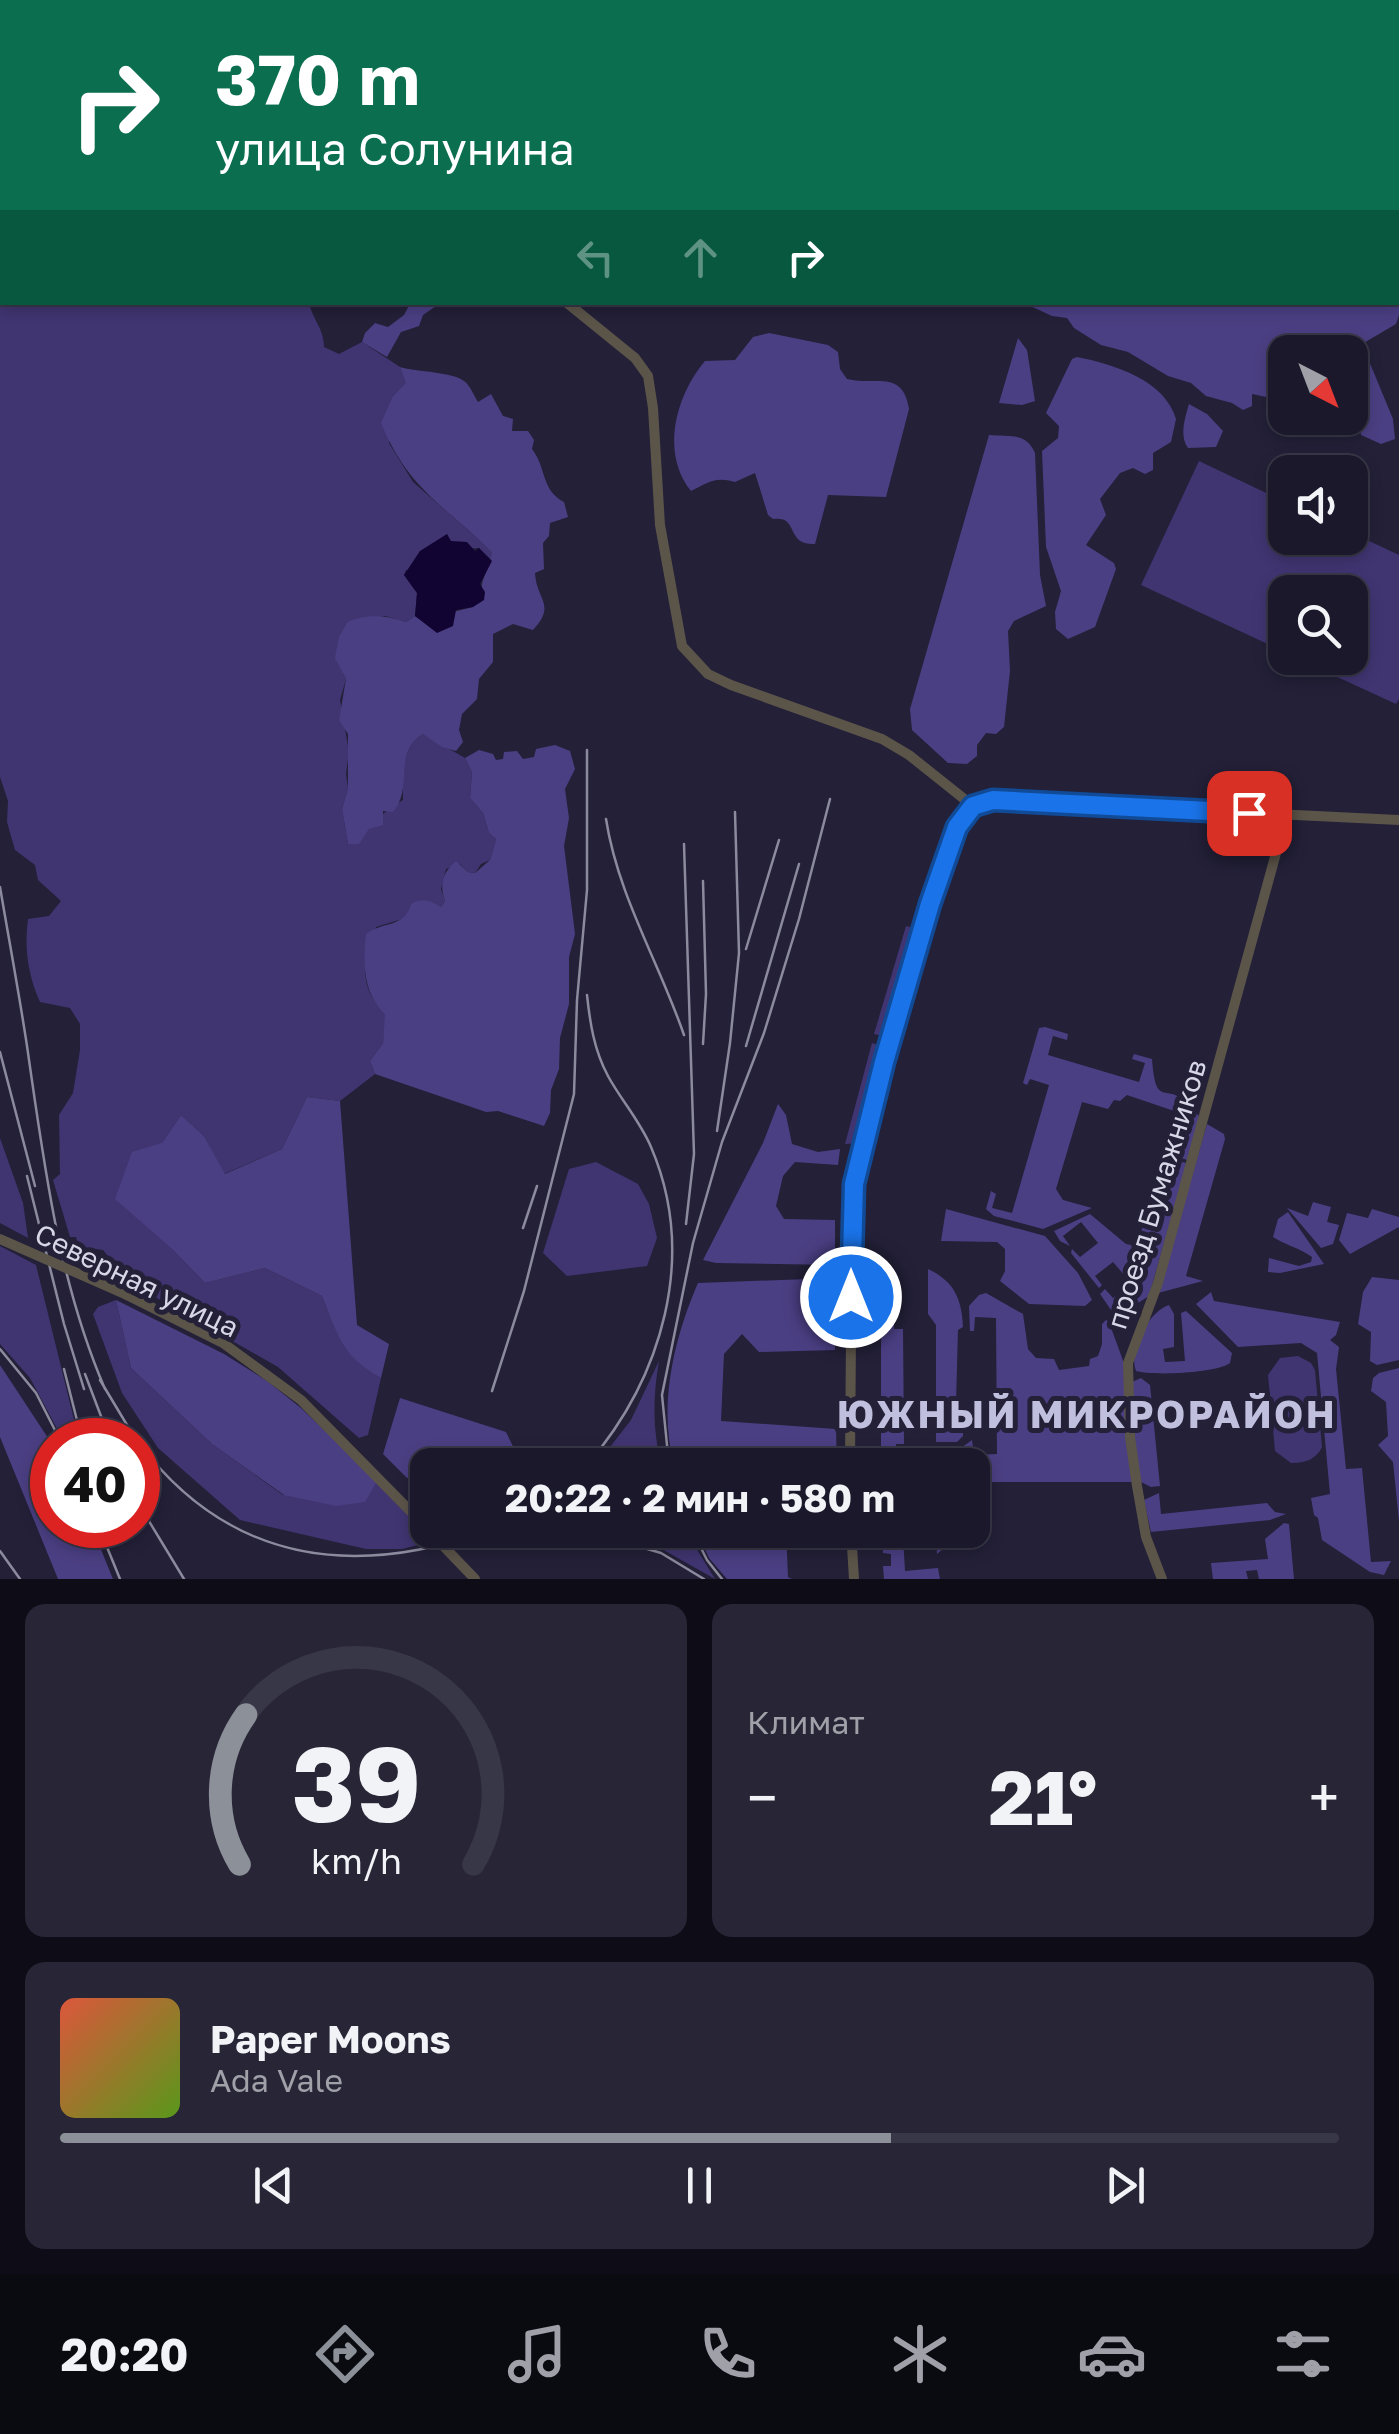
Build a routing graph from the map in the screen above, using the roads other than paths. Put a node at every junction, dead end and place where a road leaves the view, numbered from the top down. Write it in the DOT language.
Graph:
graph roads {
  1 [pos="570,305"];
  2 [pos="973,806"];
  3 [pos="1399,820"];
  4 [pos="1284,824"];
  5 [pos="0,1238"];
  6 [pos="850,1448"];
  7 [pos="410,1512"];
  8 [pos="445,1548"];
  9 [pos="852,1548"];
  10 [pos="475,1579"];
  11 [pos="854,1579"];
  12 [pos="1162,1579"];
  1 -- 2 [label="street"];
  2 -- 3 [label="street"];
  2 -- 6 [label="street"];
  4 -- 12 [label="street, проезд Бумажников"];
  5 -- 7 [label="street, Северная улица, bridge"];
  8 -- 10 [label="street, Северная улица"];
  9 -- 11 [label="street"];
}
